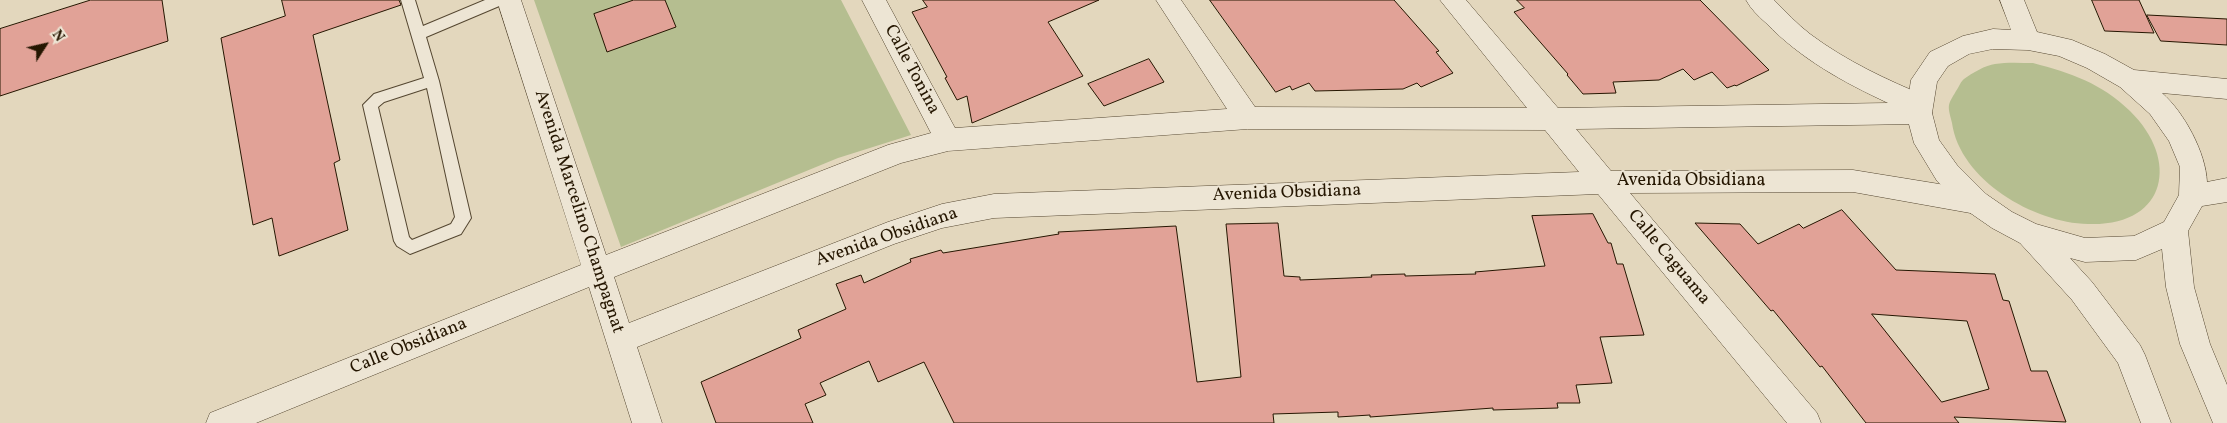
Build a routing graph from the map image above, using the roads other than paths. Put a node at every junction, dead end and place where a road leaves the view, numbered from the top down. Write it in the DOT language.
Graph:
graph roads {
  1 [pos="408,0"];
  2 [pos="499,0"];
  3 [pos="509,0"];
  4 [pos="874,0"];
  5 [pos="1168,0"];
  6 [pos="1452,0"];
  7 [pos="1758,0"];
  8 [pos="2012,0"];
  9 [pos="418,34"];
  10 [pos="2028,40"];
  11 [pos="2129,80"];
  12 [pos="432,81"];
  13 [pos="2227,90"];
  14 [pos="1919,109"];
  15 [pos="1248,118"];
  16 [pos="1554,120"];
  17 [pos="948,140"];
  18 [pos="1604,182"];
  19 [pos="2227,190"];
  20 [pos="2194,196"];
  21 [pos="1976,202"];
  22 [pos="2174,230"];
  23 [pos="2030,234"];
  24 [pos="597,271"];
  25 [pos="620,340"];
  26 [pos="2227,420"];
  27 [pos="221,423"];
  28 [pos="647,423"];
  29 [pos="1806,423"];
  30 [pos="2156,423"];
  1 -- 9 [label="lane"];
  2 -- 9 [label="lane"];
  3 -- 24 [label="street, Avenida Marcelino Champagnat"];
  4 -- 17 [label="street, Calle Tonina"];
  5 -- 15 [label="street"];
  6 -- 16 [label="street, Calle Caguama"];
  7 -- 14 [label="street"];
  8 -- 10 [label="street"];
  9 -- 12 [label="lane"];
  10 -- 11 [label="street"];
  10 -- 14 [label="street"];
  11 -- 13 [label="street"];
  11 -- 20 [label="street"];
  12 -- 12 [label="lane"];
  14 -- 16 [label="street"];
  14 -- 21 [label="street"];
  15 -- 16 [label="street"];
  15 -- 17 [label="street"];
  16 -- 18 [label="street, Calle Caguama"];
  17 -- 24 [label="street"];
  18 -- 21 [label="street, Avenida Obsidiana"];
  18 -- 25 [label="street, Avenida Obsidiana"];
  18 -- 29 [label="street, Calle Caguama"];
  19 -- 20 [label="street"];
  20 -- 22 [label="street"];
  21 -- 23 [label="street"];
  22 -- 23 [label="street"];
  22 -- 26 [label="street"];
  23 -- 30 [label="street"];
  24 -- 25 [label="street, Avenida Marcelino Champagnat"];
  24 -- 27 [label="street, Calle Obsidiana"];
  25 -- 28 [label="street, Avenida Marcelino Champagnat"];
}
